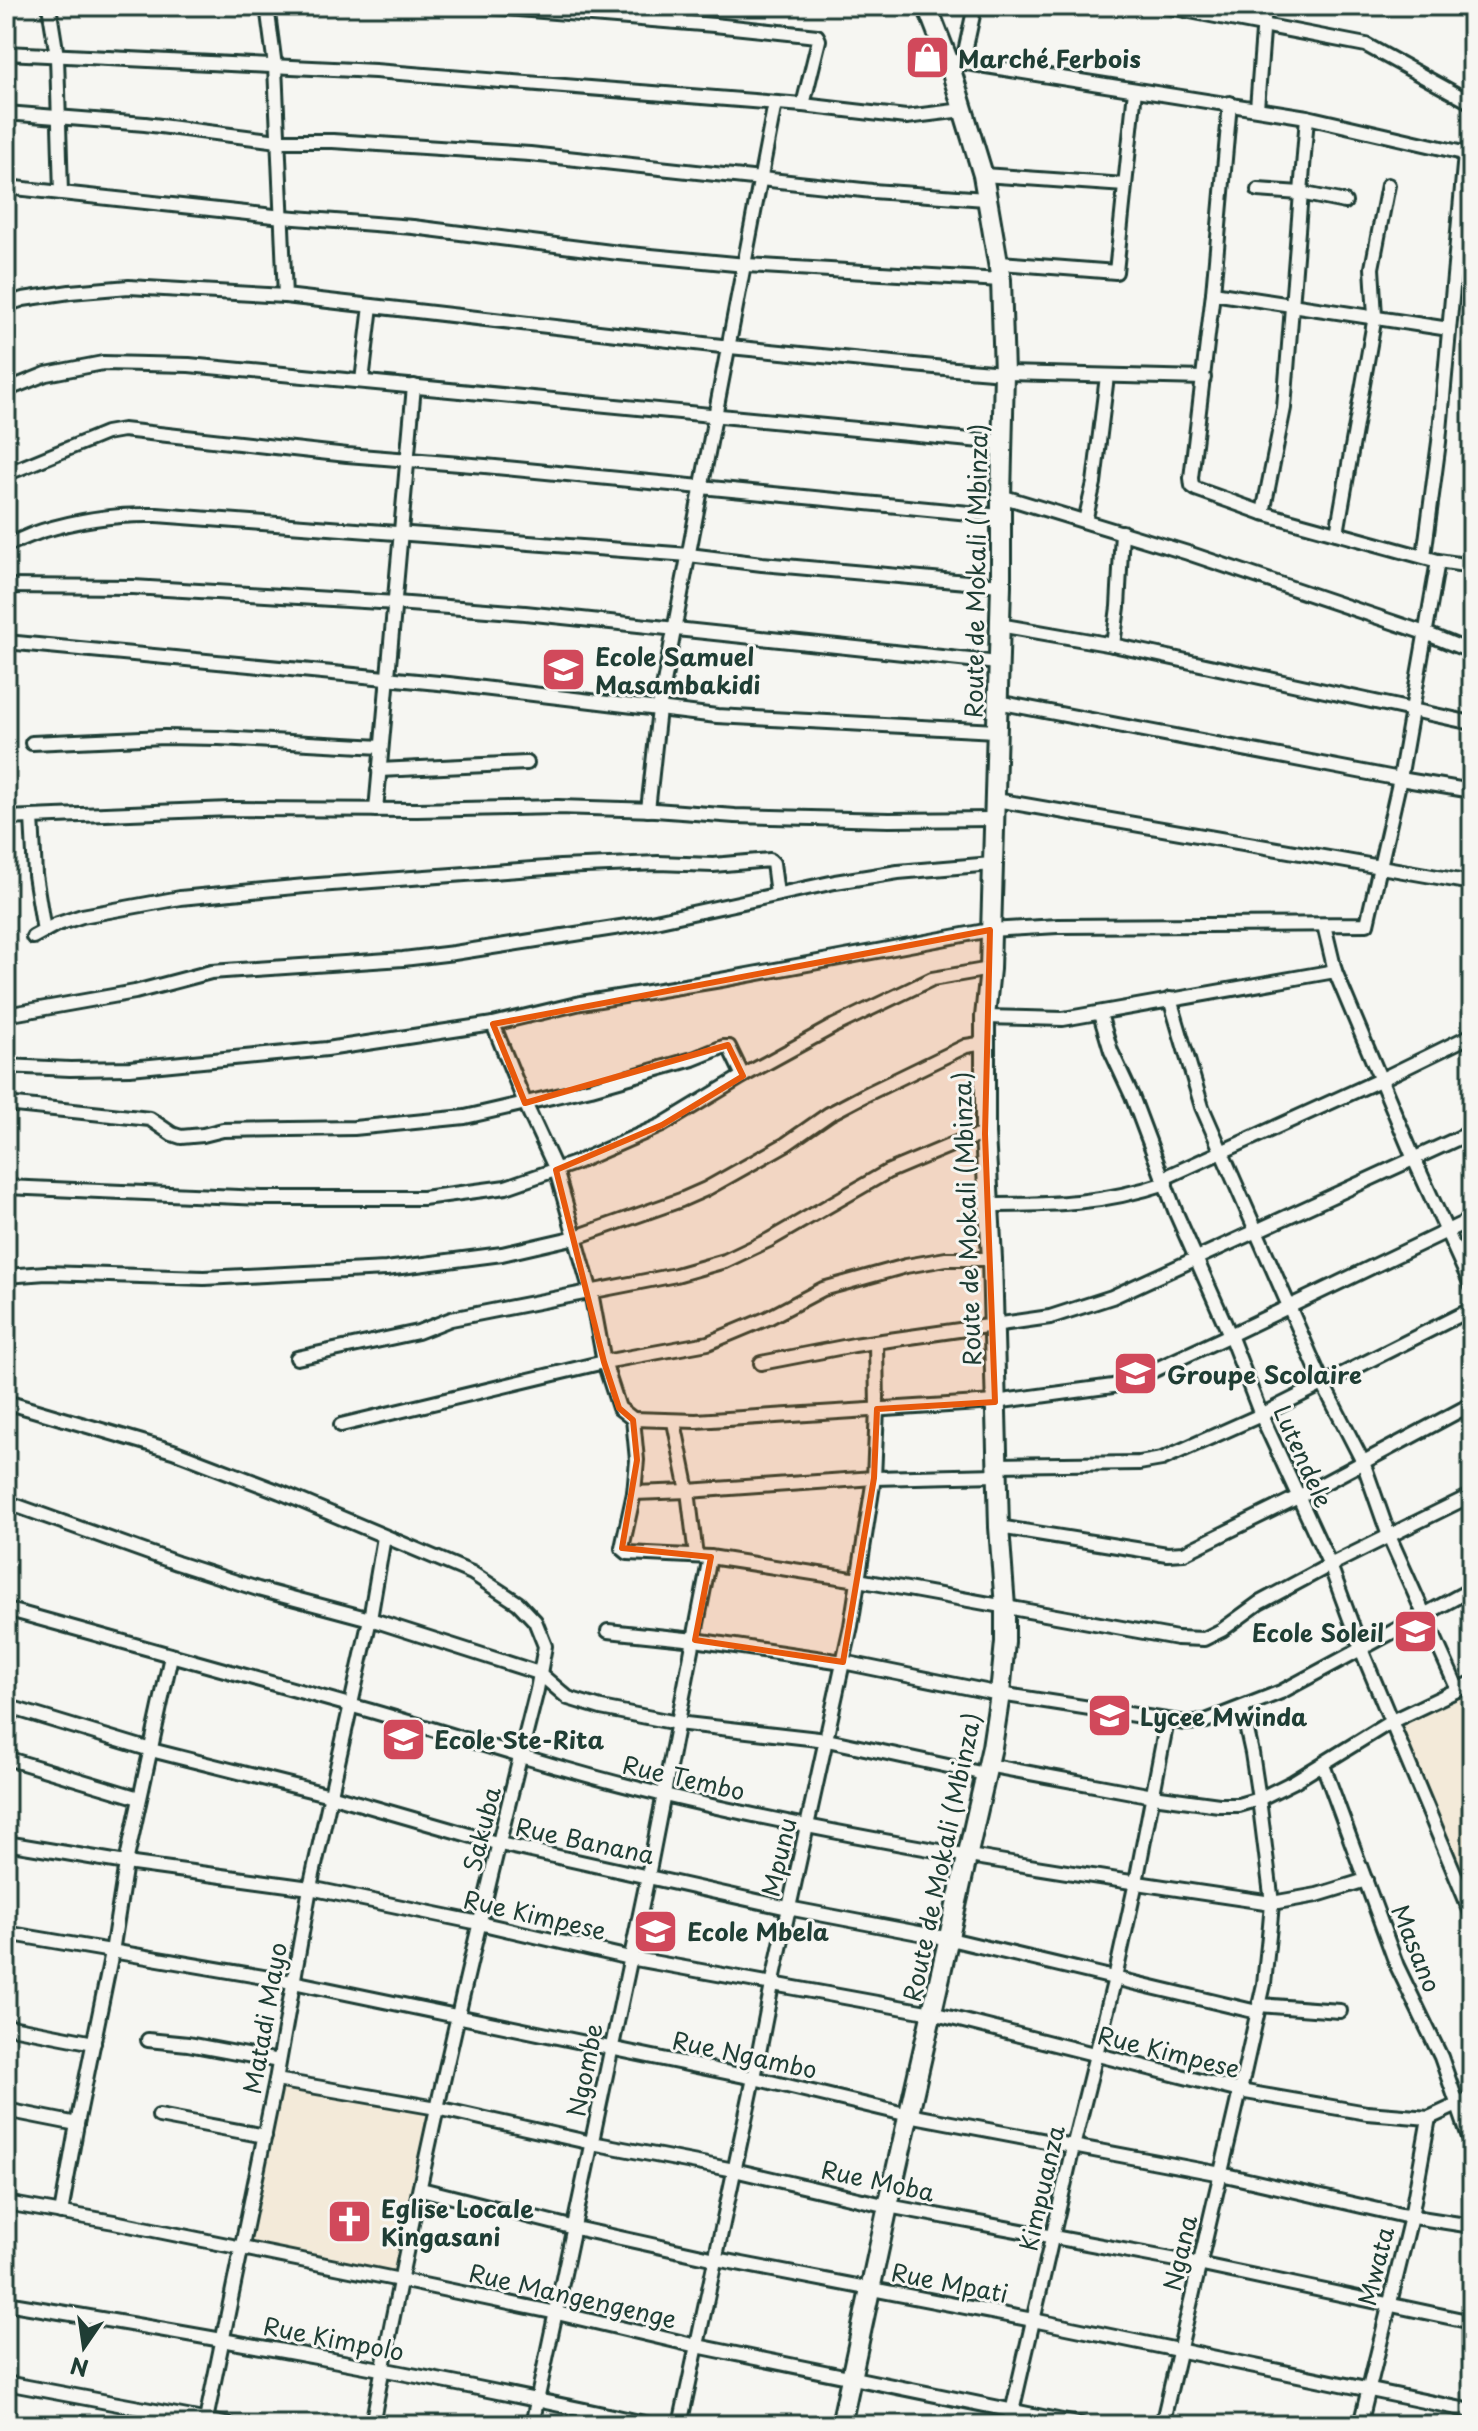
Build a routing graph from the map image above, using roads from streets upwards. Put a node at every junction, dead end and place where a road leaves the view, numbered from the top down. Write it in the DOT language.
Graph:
graph roads {
  1 [pos="49,6"];
  2 [pos="267,6"];
  3 [pos="482,6"];
  4 [pos="927,6"];
  5 [pos="975,6"];
  6 [pos="1164,6"];
  7 [pos="1265,6"];
  8 [pos="1262,26"];
  9 [pos="6,53"];
  10 [pos="57,56"];
  11 [pos="956,60"];
  12 [pos="275,66"];
  13 [pos="1135,90"];
  14 [pos="775,103"];
  15 [pos="1230,103"];
  16 [pos="1472,103"];
  17 [pos="803,105"];
  18 [pos="1257,108"];
  19 [pos="963,110"];
  20 [pos="6,113"];
  21 [pos="58,117"];
  22 [pos="1307,117"];
  23 [pos="278,141"];
  24 [pos="1468,155"];
  25 [pos="983,175"];
  26 [pos="763,178"];
  27 [pos="1125,185"];
  28 [pos="1388,185"];
  29 [pos="6,187"];
  30 [pos="1258,190"];
  31 [pos="61,193"];
  32 [pos="1300,193"];
  33 [pos="986,199"];
  34 [pos="1345,202"];
  35 [pos="283,217"];
  36 [pos="746,265"];
  37 [pos="1000,271"];
  38 [pos="1213,293"];
  39 [pos="285,296"];
  40 [pos="6,305"];
  41 [pos="371,306"];
  42 [pos="1292,306"];
  43 [pos="1375,316"];
  44 [pos="1449,329"];
  45 [pos="730,347"];
  46 [pos="1004,373"];
  47 [pos="1107,376"];
  48 [pos="1204,378"];
  49 [pos="362,381"];
  50 [pos="414,386"];
  51 [pos="6,390"];
  52 [pos="717,415"];
  53 [pos="1002,443"];
  54 [pos="406,460"];
  55 [pos="6,474"];
  56 [pos="702,487"];
  57 [pos="1001,496"];
  58 [pos="1263,513"];
  59 [pos="1000,516"];
  60 [pos="1085,521"];
  61 [pos="1122,532"];
  62 [pos="1337,533"];
  63 [pos="399,534"];
  64 [pos="6,545"];
  65 [pos="689,555"];
  66 [pos="1424,556"];
  67 [pos="1438,561"];
  68 [pos="1472,566"];
  69 [pos="1001,585"];
  70 [pos="6,586"];
  71 [pos="396,603"];
  72 [pos="999,625"];
  73 [pos="675,631"];
  74 [pos="1425,633"];
  75 [pos="6,642"];
  76 [pos="1113,645"];
  77 [pos="1472,652"];
  78 [pos="998,663"];
  79 [pos="386,679"];
  80 [pos="997,702"];
  81 [pos="659,709"];
  82 [pos="1412,710"];
  83 [pos="1472,723"];
  84 [pos="996,731"];
  85 [pos="32,743"];
  86 [pos="381,747"];
  87 [pos="527,763"];
  88 [pos="379,770"];
  89 [pos="1400,779"];
  90 [pos="1472,791"];
  91 [pos="376,810"];
  92 [pos="648,810"];
  93 [pos="995,810"];
  94 [pos="32,817"];
  95 [pos="6,818"];
  96 [pos="992,864"];
  97 [pos="1382,867"];
  98 [pos="1472,883"];
  99 [pos="777,894"];
  100 [pos="1324,925"];
  101 [pos="990,930"];
  102 [pos="990,969"];
  103 [pos="1335,971"];
  104 [pos="1170,999"];
  105 [pos="1100,1014"];
  106 [pos="6,1015"];
  107 [pos="985,1017"];
  108 [pos="493,1024"];
  109 [pos="1472,1035"];
  110 [pos="985,1043"];
  111 [pos="6,1066"];
  112 [pos="743,1076"];
  113 [pos="1382,1079"];
  114 [pos="525,1103"];
  115 [pos="6,1104"];
  116 [pos="1472,1132"];
  117 [pos="985,1134"];
  118 [pos="1222,1153"];
  119 [pos="1414,1159"];
  120 [pos="556,1170"];
  121 [pos="1165,1180"];
  122 [pos="6,1187"];
  123 [pos="988,1205"];
  124 [pos="1472,1219"];
  125 [pos="1255,1230"];
  126 [pos="1446,1231"];
  127 [pos="576,1237"];
  128 [pos="1197,1257"];
  129 [pos="992,1259"];
  130 [pos="6,1276"];
  131 [pos="1472,1287"];
  132 [pos="591,1292"];
  133 [pos="1289,1307"];
  134 [pos="1472,1309"];
  135 [pos="992,1326"];
  136 [pos="1230,1335"];
  137 [pos="876,1342"];
  138 [pos="297,1358"];
  139 [pos="604,1362"];
  140 [pos="761,1363"];
  141 [pos="1323,1384"];
  142 [pos="6,1402"];
  143 [pos="995,1402"];
  144 [pos="1472,1404"];
  145 [pos="877,1409"];
  146 [pos="1261,1415"];
  147 [pos="633,1419"];
  148 [pos="674,1422"];
  149 [pos="341,1425"];
  150 [pos="1363,1462"];
  151 [pos="997,1470"];
  152 [pos="874,1478"];
  153 [pos="688,1491"];
  154 [pos="634,1493"];
  155 [pos="1472,1495"];
  156 [pos="1298,1497"];
  157 [pos="6,1502"];
  158 [pos="999,1527"];
  159 [pos="1389,1536"];
  160 [pos="384,1537"];
  161 [pos="696,1556"];
  162 [pos="710,1557"];
  163 [pos="1330,1565"];
  164 [pos="858,1580"];
  165 [pos="1472,1589"];
  166 [pos="1005,1607"];
  167 [pos="6,1609"];
  168 [pos="1424,1615"];
  169 [pos="370,1619"];
  170 [pos="608,1631"];
  171 [pos="695,1640"];
  172 [pos="1361,1649"];
  173 [pos="171,1656"];
  174 [pos="843,1662"];
  175 [pos="539,1673"];
  176 [pos="1472,1683"];
  177 [pos="1458,1690"];
  178 [pos="1000,1694"];
  179 [pos="351,1705"];
  180 [pos="8,1706"];
  181 [pos="1242,1708"];
  182 [pos="1167,1721"];
  183 [pos="1392,1721"];
  184 [pos="6,1723"];
  185 [pos="677,1723"];
  186 [pos="827,1740"];
  187 [pos="151,1750"];
  188 [pos="521,1754"];
  189 [pos="6,1758"];
  190 [pos="1323,1765"];
  191 [pos="986,1769"];
  192 [pos="330,1795"];
  193 [pos="663,1795"];
  194 [pos="1153,1796"];
  195 [pos="139,1798"];
  196 [pos="1259,1799"];
  197 [pos="807,1827"];
  198 [pos="6,1843"];
  199 [pos="500,1844"];
  200 [pos="967,1856"];
  201 [pos="126,1863"];
  202 [pos="648,1876"];
  203 [pos="1366,1880"];
  204 [pos="1136,1882"];
  205 [pos="310,1888"];
  206 [pos="1272,1903"];
  207 [pos="788,1908"];
  208 [pos="1472,1915"];
  209 [pos="479,1923"];
  210 [pos="6,1933"];
  211 [pos="950,1939"];
  212 [pos="112,1952"];
  213 [pos="630,1958"];
  214 [pos="1115,1978"];
  215 [pos="293,1982"];
  216 [pos="772,1985"];
  217 [pos="1258,2008"];
  218 [pos="1340,2011"];
  219 [pos="932,2013"];
  220 [pos="457,2016"];
  221 [pos="6,2026"];
  222 [pos="148,2040"];
  223 [pos="94,2043"];
  224 [pos="611,2048"];
  225 [pos="1096,2056"];
  226 [pos="279,2061"];
  227 [pos="754,2078"];
  228 [pos="276,2080"];
  229 [pos="1240,2091"];
  230 [pos="1472,2098"];
  231 [pos="1458,2104"];
  232 [pos="437,2108"];
  233 [pos="6,2110"];
  234 [pos="909,2115"];
  235 [pos="159,2116"];
  236 [pos="1429,2118"];
  237 [pos="77,2124"];
  238 [pos="265,2136"];
  239 [pos="592,2143"];
  240 [pos="1472,2146"];
  241 [pos="1073,2147"];
  242 [pos="734,2170"];
  243 [pos="1221,2174"];
  244 [pos="421,2189"];
  245 [pos="6,2203"];
  246 [pos="888,2206"];
  247 [pos="61,2213"];
  248 [pos="1411,2217"];
  249 [pos="1472,2226"];
  250 [pos="575,2228"];
  251 [pos="1052,2236"];
  252 [pos="243,2248"];
  253 [pos="716,2259"];
  254 [pos="1198,2264"];
  255 [pos="400,2280"];
  256 [pos="870,2289"];
  257 [pos="6,2303"];
  258 [pos="1388,2304"];
  259 [pos="557,2313"];
  260 [pos="1033,2320"];
  261 [pos="1472,2322"];
  262 [pos="224,2339"];
  263 [pos="697,2346"];
  264 [pos="1179,2350"];
  265 [pos="382,2370"];
  266 [pos="852,2378"];
  267 [pos="6,2383"];
  268 [pos="1368,2390"];
  269 [pos="537,2399"];
  270 [pos="1013,2411"];
  271 [pos="1472,2411"];
  272 [pos="206,2423"];
  273 [pos="230,2425"];
  274 [pos="372,2425"];
  275 [pos="532,2425"];
  276 [pos="653,2425"];
  277 [pos="680,2425"];
  278 [pos="841,2425"];
  279 [pos="1009,2425"];
  280 [pos="1082,2425"];
  281 [pos="1162,2425"];
  282 [pos="1360,2425"];
  1 -- 10 [label="street"];
  2 -- 12 [label="street"];
  3 -- 17 [label="street"];
  4 -- 11 [label="street, Route de Mokali (Mbinza)"];
  5 -- 11 [label="street"];
  6 -- 8 [label="street"];
  7 -- 8 [label="street"];
  8 -- 16 [label="street"];
  8 -- 18 [label="street"];
  9 -- 10 [label="street"];
  10 -- 12 [label="street"];
  10 -- 21 [label="street"];
  11 -- 13 [label="street"];
  11 -- 19 [label="street, Route de Mokali (Mbinza)"];
  12 -- 14 [label="street"];
  12 -- 23 [label="street"];
  13 -- 15 [label="street"];
  13 -- 27 [label="street"];
  14 -- 17 [label="street"];
  14 -- 26 [label="street"];
  15 -- 18 [label="street"];
  15 -- 38 [label="street"];
  17 -- 19 [label="street"];
  18 -- 22 [label="street"];
  19 -- 25 [label="street, Route de Mokali (Mbinza)"];
  20 -- 21 [label="street"];
  21 -- 23 [label="street"];
  21 -- 31 [label="street"];
  22 -- 24 [label="street"];
  22 -- 32 [label="street"];
  23 -- 26 [label="street"];
  23 -- 35 [label="street"];
  24 -- 44 [label="street"];
  25 -- 27 [label="street"];
  25 -- 33 [label="street, Route de Mokali (Mbinza)"];
  26 -- 33 [label="street"];
  26 -- 36 [label="street"];
  27 -- 37 [label="street"];
  28 -- 43 [label="street"];
  29 -- 31 [label="street"];
  30 -- 32 [label="street"];
  31 -- 35 [label="street"];
  32 -- 34 [label="street"];
  32 -- 42 [label="street"];
  33 -- 37 [label="street, Route de Mokali (Mbinza)"];
  35 -- 36 [label="street"];
  35 -- 39 [label="street"];
  36 -- 37 [label="street"];
  36 -- 45 [label="street"];
  37 -- 46 [label="street, Route de Mokali (Mbinza)"];
  38 -- 42 [label="street"];
  38 -- 48 [label="street"];
  39 -- 40 [label="street"];
  39 -- 41 [label="street"];
  41 -- 45 [label="street"];
  41 -- 49 [label="street"];
  42 -- 43 [label="street"];
  42 -- 58 [label="street"];
  43 -- 44 [label="street"];
  43 -- 62 [label="street"];
  44 -- 66 [label="street"];
  45 -- 46 [label="street"];
  45 -- 52 [label="street"];
  46 -- 47 [label="street"];
  46 -- 53 [label="street, Route de Mokali (Mbinza)"];
  47 -- 48 [label="street"];
  47 -- 60 [label="street"];
  48 -- 58 [label="street"];
  49 -- 50 [label="street"];
  49 -- 51 [label="street"];
  50 -- 52 [label="street"];
  50 -- 54 [label="street"];
  52 -- 53 [label="street"];
  52 -- 56 [label="street"];
  53 -- 57 [label="street, Route de Mokali (Mbinza)"];
  54 -- 55 [label="street"];
  54 -- 56 [label="street"];
  54 -- 63 [label="street"];
  56 -- 59 [label="street"];
  56 -- 65 [label="street"];
  57 -- 59 [label="street, Route de Mokali (Mbinza)"];
  57 -- 60 [label="street"];
  58 -- 62 [label="street"];
  59 -- 69 [label="street, Route de Mokali (Mbinza)"];
  60 -- 61 [label="street"];
  61 -- 74 [label="street"];
  61 -- 76 [label="street"];
  62 -- 66 [label="street"];
  63 -- 64 [label="street"];
  63 -- 65 [label="street"];
  63 -- 71 [label="street"];
  65 -- 69 [label="street"];
  65 -- 73 [label="street"];
  66 -- 67 [label="street"];
  67 -- 68 [label="street"];
  67 -- 74 [label="street"];
  69 -- 72 [label="street, Route de Mokali (Mbinza)"];
  70 -- 71 [label="street"];
  71 -- 73 [label="street"];
  71 -- 79 [label="street"];
  72 -- 76 [label="street"];
  72 -- 78 [label="street, Route de Mokali (Mbinza)"];
  73 -- 78 [label="street"];
  73 -- 81 [label="street"];
  74 -- 77 [label="street"];
  74 -- 82 [label="street"];
  75 -- 79 [label="street"];
  76 -- 82 [label="street"];
  78 -- 80 [label="street, Route de Mokali (Mbinza)"];
  79 -- 81 [label="street"];
  79 -- 86 [label="street"];
  80 -- 84 [label="street, Route de Mokali (Mbinza)"];
  80 -- 89 [label="street"];
  81 -- 84 [label="street"];
  81 -- 92 [label="street"];
  82 -- 83 [label="street"];
  82 -- 89 [label="street"];
  84 -- 93 [label="street, Route de Mokali (Mbinza)"];
  85 -- 86 [label="street"];
  86 -- 88 [label="street"];
  87 -- 88 [label="street"];
  88 -- 91 [label="street"];
  89 -- 90 [label="street"];
  89 -- 97 [label="street"];
  91 -- 92 [label="street"];
  91 -- 94 [label="street"];
  92 -- 93 [label="street"];
  93 -- 96 [label="street, Route de Mokali (Mbinza)"];
  93 -- 97 [label="street"];
  94 -- 95 [label="street"];
  94 -- 99 [label="street"];
  96 -- 99 [label="street"];
  96 -- 101 [label="street, Route de Mokali (Mbinza)"];
  97 -- 98 [label="street"];
  97 -- 100 [label="street"];
  99 -- 106 [label="street"];
  100 -- 101 [label="street"];
  100 -- 103 [label="street"];
  101 -- 102 [label="street, Route de Mokali (Mbinza)"];
  101 -- 108 [label="street"];
  102 -- 107 [label="street, Route de Mokali (Mbinza)"];
  102 -- 112 [label="street"];
  103 -- 104 [label="street"];
  103 -- 113 [label="street"];
  104 -- 105 [label="street"];
  104 -- 118 [label="street"];
  105 -- 107 [label="street"];
  105 -- 121 [label="street, Lutendele"];
  107 -- 110 [label="street, Route de Mokali (Mbinza)"];
  108 -- 111 [label="street"];
  108 -- 114 [label="street"];
  109 -- 113 [label="street"];
  110 -- 117 [label="street, Route de Mokali (Mbinza)"];
  110 -- 127 [label="street"];
  112 -- 114 [label="street"];
  112 -- 120 [label="street"];
  113 -- 118 [label="street"];
  113 -- 119 [label="street"];
  114 -- 115 [label="street"];
  114 -- 120 [label="street"];
  116 -- 119 [label="street"];
  117 -- 123 [label="street, Route de Mokali (Mbinza)"];
  117 -- 132 [label="street"];
  118 -- 121 [label="street"];
  118 -- 125 [label="street"];
  119 -- 125 [label="street"];
  119 -- 126 [label="street"];
  120 -- 122 [label="street"];
  120 -- 127 [label="street"];
  121 -- 123 [label="street"];
  121 -- 128 [label="street, Lutendele"];
  123 -- 129 [label="street, Route de Mokali (Mbinza)"];
  124 -- 126 [label="street"];
  125 -- 128 [label="street"];
  125 -- 133 [label="street"];
  126 -- 131 [label="street"];
  126 -- 133 [label="street"];
  127 -- 130 [label="street"];
  127 -- 132 [label="street"];
  128 -- 135 [label="street"];
  128 -- 136 [label="street, Lutendele"];
  129 -- 135 [label="street, Route de Mokali (Mbinza)"];
  129 -- 139 [label="street"];
  132 -- 138 [label="street"];
  132 -- 139 [label="street"];
  133 -- 136 [label="street"];
  133 -- 141 [label="street"];
  134 -- 141 [label="street"];
  135 -- 137 [label="street"];
  135 -- 143 [label="street, Route de Mokali (Mbinza)"];
  136 -- 143 [label="street"];
  136 -- 146 [label="street, Lutendele"];
  137 -- 140 [label="street"];
  137 -- 145 [label="street, Mpunu"];
  139 -- 147 [label="street"];
  139 -- 149 [label="street"];
  141 -- 146 [label="street"];
  141 -- 150 [label="street"];
  142 -- 160 [label="street, Sakuba"];
  143 -- 145 [label="street"];
  143 -- 151 [label="street, Route de Mokali (Mbinza)"];
  144 -- 150 [label="street"];
  145 -- 148 [label="street"];
  145 -- 152 [label="street, Mpunu"];
  146 -- 151 [label="street"];
  146 -- 156 [label="street, Lutendele"];
  147 -- 148 [label="street"];
  147 -- 154 [label="street"];
  148 -- 153 [label="street"];
  150 -- 156 [label="street"];
  150 -- 159 [label="street"];
  151 -- 152 [label="street"];
  151 -- 158 [label="street, Route de Mokali (Mbinza)"];
  152 -- 153 [label="street"];
  152 -- 164 [label="street, Mpunu"];
  153 -- 154 [label="street"];
  153 -- 161 [label="street"];
  154 -- 161 [label="street"];
  155 -- 159 [label="street"];
  156 -- 158 [label="street"];
  156 -- 163 [label="street, Lutendele"];
  157 -- 169 [label="street"];
  158 -- 166 [label="street, Route de Mokali (Mbinza)"];
  159 -- 163 [label="street"];
  159 -- 168 [label="street"];
  160 -- 169 [label="street, Matadi Mayo"];
  160 -- 175 [label="street, Sakuba"];
  161 -- 162 [label="street"];
  162 -- 164 [label="street"];
  162 -- 171 [label="street, Ngombe"];
  163 -- 166 [label="street"];
  163 -- 172 [label="street, Lutendele"];
  164 -- 166 [label="street"];
  164 -- 174 [label="street, Mpunu"];
  165 -- 168 [label="street"];
  166 -- 178 [label="street, Route de Mokali (Mbinza)"];
  167 -- 173 [label="street, Rue Tembo"];
  168 -- 172 [label="street"];
  168 -- 177 [label="street"];
  169 -- 175 [label="street"];
  169 -- 179 [label="street, Matadi Mayo"];
  170 -- 171 [label="street"];
  171 -- 174 [label="street"];
  171 -- 185 [label="street, Ngombe"];
  172 -- 181 [label="street"];
  172 -- 183 [label="street, Lutendele"];
  173 -- 179 [label="street, Rue Tembo"];
  173 -- 187 [label="street"];
  174 -- 178 [label="street"];
  174 -- 186 [label="street, Mpunu"];
  175 -- 185 [label="street"];
  175 -- 188 [label="street, Sakuba"];
  176 -- 177 [label="street"];
  177 -- 183 [label="street"];
  178 -- 182 [label="street"];
  178 -- 191 [label="street, Route de Mokali (Mbinza)"];
  179 -- 188 [label="street, Rue Tembo"];
  179 -- 192 [label="street, Matadi Mayo"];
  180 -- 184 [label="street"];
  180 -- 187 [label="street, Rue Banana"];
  181 -- 182 [label="street"];
  181 -- 196 [label="street, Ngana"];
  182 -- 194 [label="street, Kimpuanza"];
  183 -- 190 [label="street"];
  183 -- 208 [label="street, Lutendele"];
  185 -- 186 [label="street"];
  185 -- 193 [label="street, Ngombe"];
  186 -- 191 [label="street"];
  186 -- 197 [label="street, Mpunu"];
  187 -- 192 [label="street, Rue Banana"];
  187 -- 195 [label="street"];
  188 -- 193 [label="street, Rue Tembo"];
  188 -- 199 [label="street, Sakuba"];
  189 -- 195 [label="street"];
  190 -- 196 [label="street"];
  190 -- 203 [label="street, Masano"];
  191 -- 194 [label="street"];
  191 -- 200 [label="street, Route de Mokali (Mbinza)"];
  192 -- 199 [label="street, Rue Banana"];
  192 -- 205 [label="street, Matadi Mayo"];
  193 -- 197 [label="street, Rue Tembo"];
  193 -- 202 [label="street, Ngombe"];
  194 -- 196 [label="street"];
  194 -- 204 [label="street, Kimpuanza"];
  195 -- 201 [label="street"];
  196 -- 206 [label="street, Ngana"];
  197 -- 200 [label="street, Rue Tembo"];
  197 -- 207 [label="street, Mpunu"];
  198 -- 201 [label="street, Rue Kimpese"];
  199 -- 202 [label="street, Rue Banana"];
  199 -- 209 [label="street, Sakuba"];
  200 -- 204 [label="street, Rue Tembo"];
  200 -- 211 [label="street, Route de Mokali (Mbinza)"];
  201 -- 205 [label="street, Rue Kimpese"];
  201 -- 212 [label="street"];
  202 -- 207 [label="street, Rue Banana"];
  202 -- 213 [label="street, Ngombe"];
  203 -- 206 [label="street, Rue Tembo"];
  203 -- 231 [label="street, Masano"];
  204 -- 206 [label="street, Rue Tembo"];
  204 -- 214 [label="street, Kimpuanza"];
  205 -- 209 [label="street, Rue Kimpese"];
  205 -- 215 [label="street, Matadi Mayo"];
  206 -- 217 [label="street, Ngana"];
  207 -- 211 [label="street, Rue Banana"];
  207 -- 216 [label="street, Mpunu"];
  209 -- 213 [label="street, Rue Kimpese"];
  209 -- 220 [label="street, Sakuba"];
  210 -- 212 [label="street, Rue Ngambo"];
  211 -- 214 [label="street, Rue Banana"];
  211 -- 219 [label="street, Route de Mokali (Mbinza)"];
  212 -- 215 [label="street, Rue Ngambo"];
  212 -- 223 [label="street"];
  213 -- 216 [label="street, Rue Kimpese"];
  213 -- 224 [label="street, Ngombe"];
  214 -- 217 [label="street, Rue Banana"];
  214 -- 225 [label="street, Kimpuanza"];
  215 -- 220 [label="street, Rue Ngambo"];
  215 -- 226 [label="street, Matadi Mayo"];
  216 -- 219 [label="street, Rue Kimpese"];
  216 -- 227 [label="street, Mpunu"];
  217 -- 218 [label="street, Rue Banana"];
  217 -- 229 [label="street, Ngana"];
  219 -- 225 [label="street, Rue Kimpese"];
  219 -- 234 [label="street, Route de Mokali (Mbinza)"];
  220 -- 224 [label="street, Rue Ngambo"];
  220 -- 232 [label="street, Sakuba"];
  221 -- 223 [label="street"];
  222 -- 226 [label="street"];
  223 -- 237 [label="street"];
  224 -- 227 [label="street, Rue Ngambo"];
  224 -- 239 [label="street, Ngombe"];
  225 -- 229 [label="street, Rue Kimpese"];
  225 -- 241 [label="street, Kimpuanza"];
  226 -- 228 [label="street, Matadi Mayo"];
  227 -- 234 [label="street, Rue Ngambo"];
  227 -- 242 [label="street, Mpunu"];
  228 -- 232 [label="street, Rue Moba"];
  228 -- 238 [label="street, Matadi Mayo"];
  229 -- 236 [label="street, Rue Kimpese"];
  229 -- 243 [label="street, Ngana"];
  230 -- 231 [label="street"];
  231 -- 236 [label="street"];
  231 -- 240 [label="street, Masano"];
  232 -- 239 [label="street, Rue Moba"];
  232 -- 244 [label="street, Sakuba"];
  233 -- 237 [label="street"];
  234 -- 241 [label="street, Rue Ngambo"];
  234 -- 246 [label="street, Route de Mokali (Mbinza)"];
  235 -- 238 [label="street"];
  236 -- 248 [label="street, Mwata"];
  237 -- 247 [label="street"];
  238 -- 252 [label="street, Matadi Mayo"];
  239 -- 242 [label="street, Rue Moba"];
  239 -- 250 [label="street, Ngombe"];
  241 -- 243 [label="street, Rue Ngambo"];
  241 -- 251 [label="street, Kimpuanza"];
  242 -- 246 [label="street, Rue Moba"];
  242 -- 253 [label="street, Mpunu"];
  243 -- 248 [label="street, Rue Ngambo"];
  243 -- 254 [label="street, Ngana"];
  244 -- 250 [label="street, Rue Mpati"];
  244 -- 255 [label="street, Sakuba"];
  245 -- 247 [label="street, Rue Mangengenge"];
  246 -- 251 [label="street, Rue Moba"];
  246 -- 256 [label="street, Route de Mokali (Mbinza)"];
  247 -- 252 [label="street, Rue Mangengenge"];
  248 -- 249 [label="street, Rue Ngambo"];
  248 -- 258 [label="street, Mwata"];
  250 -- 253 [label="street, Rue Mpati"];
  250 -- 259 [label="street, Ngombe"];
  251 -- 254 [label="street, Rue Moba"];
  251 -- 260 [label="street, Kimpuanza"];
  252 -- 255 [label="street, Rue Mangengenge"];
  252 -- 262 [label="street, Matadi Mayo"];
  253 -- 256 [label="street, Rue Mpati"];
  253 -- 263 [label="street, Mpunu"];
  254 -- 258 [label="street, Rue Moba"];
  254 -- 264 [label="street, Ngana"];
  255 -- 259 [label="street, Rue Mangengenge"];
  255 -- 265 [label="street, Sakuba"];
  256 -- 260 [label="street, Rue Mpati"];
  256 -- 266 [label="street, Route de Mokali (Mbinza)"];
  257 -- 262 [label="street, Rue Kimpolo"];
  258 -- 261 [label="street, Rue Moba"];
  258 -- 268 [label="street, Mwata"];
  259 -- 263 [label="street, Rue Mangengenge"];
  259 -- 269 [label="street, Ngombe"];
  260 -- 264 [label="street, Rue Mpati"];
  260 -- 270 [label="street, Kimpuanza"];
  262 -- 265 [label="street, Rue Kimpolo"];
  262 -- 272 [label="street, Matadi Mayo"];
  263 -- 266 [label="street, Rue Mangengenge"];
  263 -- 277 [label="street, Mpunu"];
  264 -- 268 [label="street, Rue Mpati"];
  264 -- 281 [label="street, Ngana"];
  265 -- 269 [label="street, Rue Kimpolo"];
  265 -- 274 [label="street, Sakuba"];
  266 -- 270 [label="street, Rue Mangengenge"];
  266 -- 278 [label="street, Route de Mokali (Mbinza)"];
  267 -- 272 [label="street"];
  268 -- 271 [label="street, Rue Mpati"];
  268 -- 282 [label="street, Mwata"];
  269 -- 275 [label="street, Ngombe"];
  269 -- 276 [label="street, Rue Kimpolo"];
  270 -- 279 [label="street, Kimpuanza"];
  270 -- 280 [label="street, Rue Mangengenge"];
  272 -- 273 [label="street"];
}
